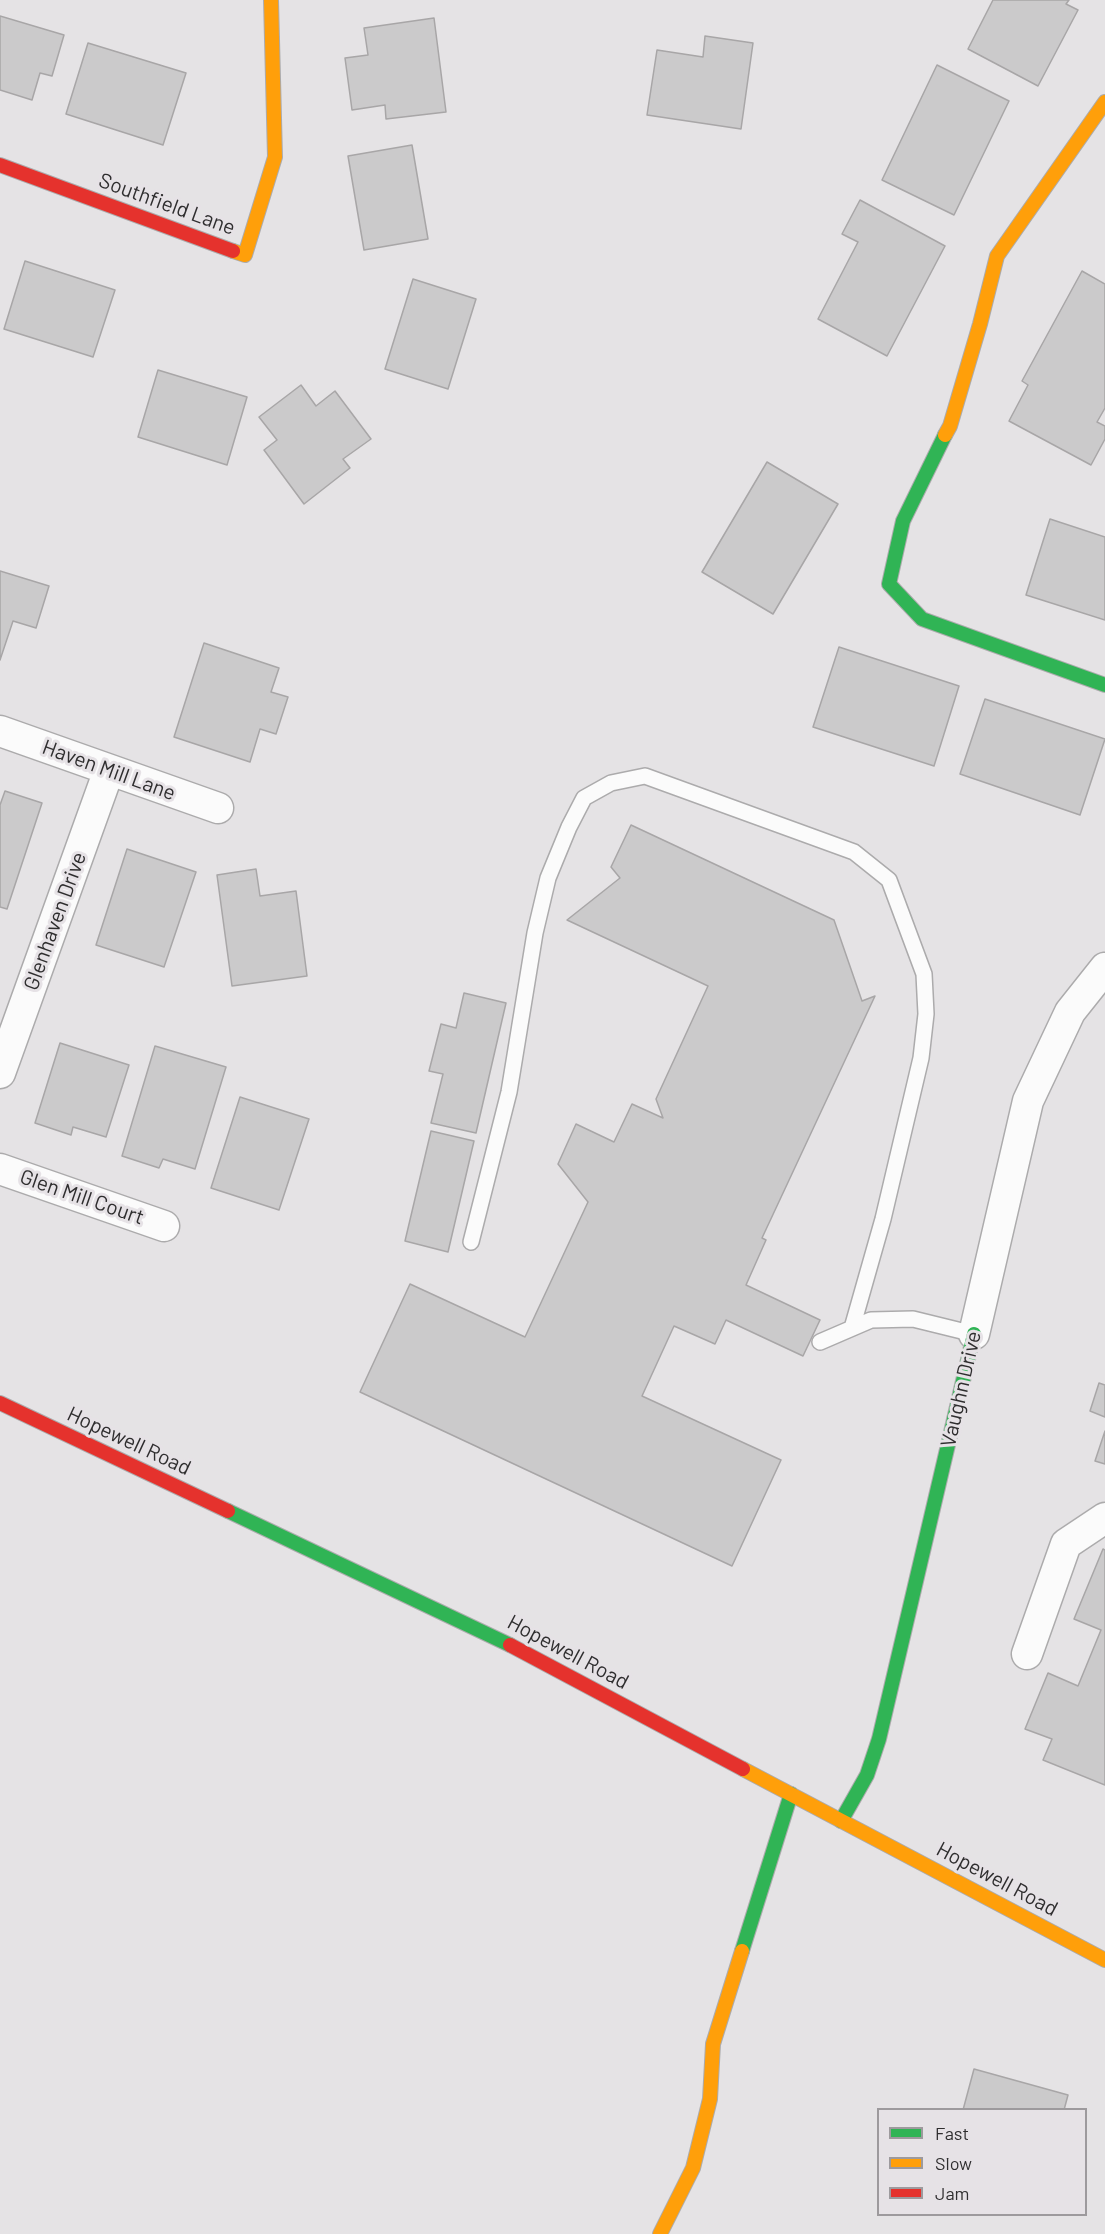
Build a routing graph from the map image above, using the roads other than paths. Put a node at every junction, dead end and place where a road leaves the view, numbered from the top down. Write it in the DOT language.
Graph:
graph roads {
  1 [pos="271,0"];
  2 [pos="1105,102"];
  3 [pos="0,165"];
  4 [pos="1105,685"];
  5 [pos="0,731"];
  6 [pos="109,770"];
  7 [pos="218,808"];
  8 [pos="1105,968"];
  9 [pos="0,1072"];
  10 [pos="0,1169"];
  11 [pos="164,1226"];
  12 [pos="471,1242"];
  13 [pos="852,1328"];
  14 [pos="974,1334"];
  15 [pos="820,1341"];
  16 [pos="0,1403"];
  17 [pos="1105,1518"];
  18 [pos="1026,1654"];
  19 [pos="791,1794"];
  20 [pos="841,1821"];
  21 [pos="1105,1960"];
  22 [pos="660,2234"];
  1 -- 3 [label="street, Southfield Lane"];
  2 -- 4 [label="street"];
  5 -- 6 [label="street, Haven Mill Lane"];
  6 -- 7 [label="street, Haven Mill Lane"];
  6 -- 9 [label="street, Glenhaven Drive"];
  8 -- 14 [label="street, Vaughn Drive"];
  10 -- 11 [label="street, Glen Mill Court"];
  12 -- 13 [label="lane"];
  13 -- 14 [label="lane"];
  13 -- 15 [label="lane"];
  14 -- 20 [label="street, Vaughn Drive"];
  16 -- 19 [label="street, Hopewell Road"];
  17 -- 18 [label="street"];
  19 -- 20 [label="street, Hopewell Road"];
  19 -- 22 [label="street"];
  20 -- 21 [label="street, Hopewell Road"];
}
